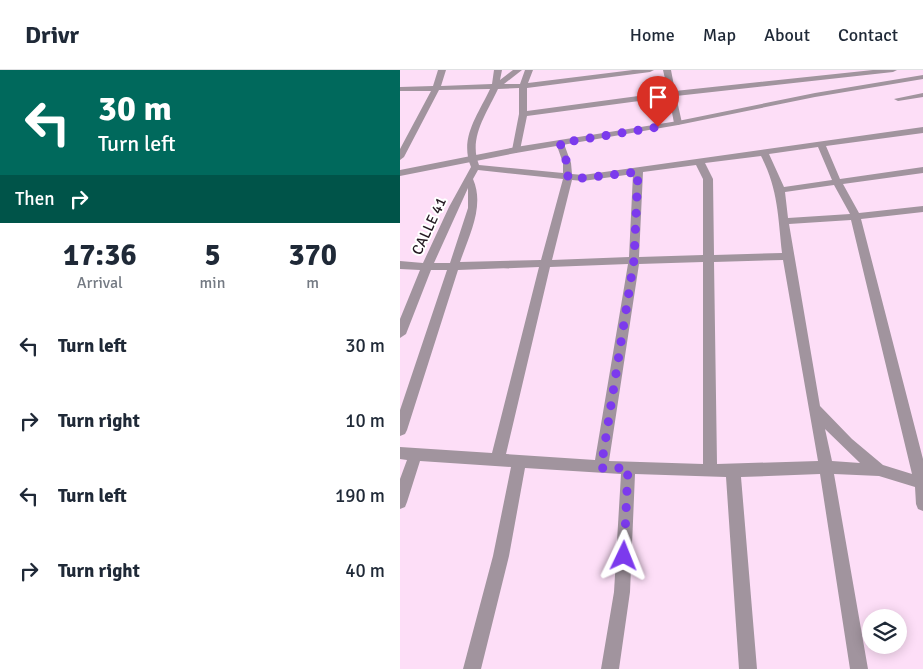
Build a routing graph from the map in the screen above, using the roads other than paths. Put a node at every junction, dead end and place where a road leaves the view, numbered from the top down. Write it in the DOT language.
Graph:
graph roads {
  1 [pos="442,70"];
  2 [pos="498,70"];
  3 [pos="518,70"];
  4 [pos="529,70"];
  5 [pos="650,70"];
  6 [pos="667,70"];
  7 [pos="893,70"];
  8 [pos="923,76"];
  9 [pos="523,86"];
  10 [pos="436,88"];
  11 [pos="494,88"];
  12 [pos="400,89"];
  13 [pos="673,94"];
  14 [pos="923,95"];
  15 [pos="898,99"];
  16 [pos="523,114"];
  17 [pos="678,123"];
  18 [pos="923,130"];
  19 [pos="560,143"];
  20 [pos="821,145"];
  21 [pos="516,150"];
  22 [pos="764,153"];
  23 [pos="400,157"];
  24 [pos="700,162"];
  25 [pos="473,163"];
  26 [pos="923,170"];
  27 [pos="638,172"];
  28 [pos="400,173"];
  29 [pos="468,178"];
  30 [pos="568,178"];
  31 [pos="837,182"];
  32 [pos="780,190"];
  33 [pos="923,209"];
  34 [pos="855,215"];
  35 [pos="784,221"];
  36 [pos="788,256"];
  37 [pos="709,258"];
  38 [pos="634,260"];
  39 [pos="546,263"];
  40 [pos="400,265"];
  41 [pos="456,265"];
  42 [pos="426,267"];
  43 [pos="400,334"];
  44 [pos="814,408"];
  45 [pos="400,430"];
  46 [pos="400,453"];
  47 [pos="415,455"];
  48 [pos="497,461"];
  49 [pos="519,462"];
  50 [pos="826,467"];
  51 [pos="601,468"];
  52 [pos="628,468"];
  53 [pos="879,470"];
  54 [pos="710,471"];
  55 [pos="733,471"];
  56 [pos="922,482"];
  57 [pos="400,502"];
  58 [pos="923,504"];
  59 [pos="472,669"];
  60 [pos="610,669"];
  61 [pos="748,669"];
  62 [pos="859,669"];
  1 -- 10 [label="street"];
  2 -- 11 [label="street"];
  3 -- 11 [label="street"];
  4 -- 9 [label="street"];
  5 -- 9 [label="street"];
  6 -- 13 [label="street"];
  7 -- 13 [label="street"];
  8 -- 17 [label="street"];
  9 -- 11 [label="street"];
  9 -- 16 [label="street"];
  10 -- 11 [label="street"];
  10 -- 12 [label="street"];
  10 -- 23 [label="street"];
  11 -- 25 [label="street"];
  13 -- 16 [label="street"];
  13 -- 17 [label="street"];
  14 -- 15 [label="street"];
  16 -- 21 [label="street"];
  17 -- 19 [label="street"];
  18 -- 20 [label="street"];
  19 -- 21 [label="street"];
  19 -- 30 [label="street"];
  20 -- 22 [label="street"];
  20 -- 31 [label="street"];
  21 -- 25 [label="street"];
  22 -- 24 [label="street"];
  22 -- 32 [label="street"];
  24 -- 27 [label="street"];
  24 -- 37 [label="street"];
  25 -- 28 [label="street"];
  25 -- 29 [label="street, CALLE 41"];
  25 -- 30 [label="street"];
  26 -- 31 [label="street"];
  27 -- 30 [label="street"];
  27 -- 38 [label="street"];
  29 -- 41 [label="street"];
  29 -- 42 [label="street, CALLE 41"];
  30 -- 39 [label="street"];
  31 -- 32 [label="street"];
  31 -- 34 [label="street"];
  32 -- 35 [label="street"];
  33 -- 34 [label="street"];
  34 -- 35 [label="street"];
  34 -- 56 [label="street"];
  35 -- 36 [label="street"];
  36 -- 37 [label="street"];
  36 -- 44 [label="street"];
  37 -- 38 [label="street"];
  37 -- 54 [label="street"];
  38 -- 39 [label="street"];
  38 -- 51 [label="street"];
  39 -- 41 [label="street"];
  39 -- 48 [label="street"];
  40 -- 42 [label="street"];
  41 -- 42 [label="street"];
  41 -- 45 [label="street"];
  42 -- 43 [label="street, CALLE 41"];
  44 -- 50 [label="street"];
  44 -- 53 [label="street"];
  46 -- 47 [label="street"];
  47 -- 48 [label="street"];
  47 -- 57 [label="street"];
  48 -- 49 [label="street"];
  49 -- 51 [label="street"];
  49 -- 59 [label="street"];
  50 -- 53 [label="street"];
  50 -- 55 [label="street"];
  50 -- 62 [label="street"];
  51 -- 52 [label="street"];
  52 -- 54 [label="street"];
  52 -- 60 [label="street"];
  53 -- 56 [label="street"];
  54 -- 55 [label="street"];
  55 -- 61 [label="street"];
  56 -- 58 [label="street"];
}
